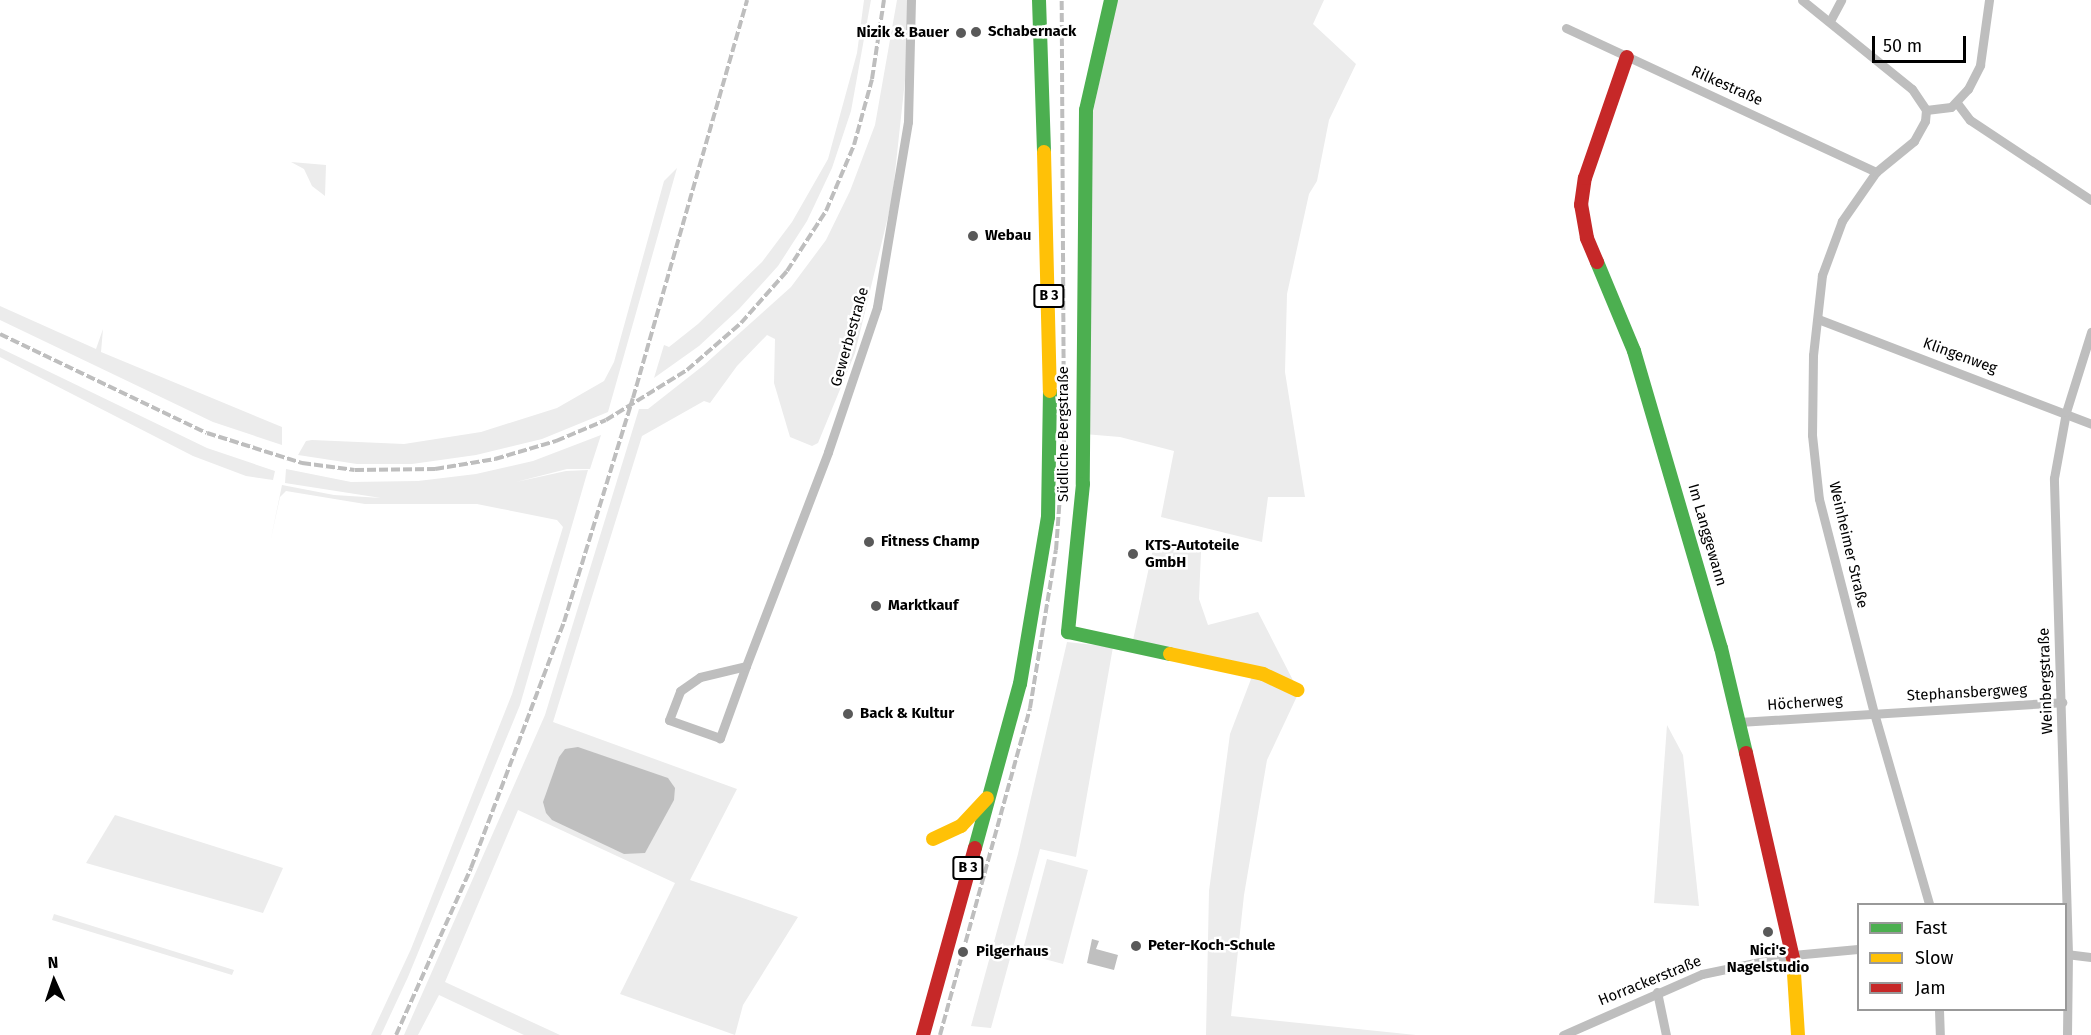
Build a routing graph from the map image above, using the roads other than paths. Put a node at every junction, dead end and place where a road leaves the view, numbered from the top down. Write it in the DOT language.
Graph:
graph roads {
  1 [pos="910,0"];
  2 [pos="1039,0"];
  3 [pos="1111,0"];
  4 [pos="1802,0"];
  5 [pos="1841,0"];
  6 [pos="1989,0"];
  7 [pos="1830,21"];
  8 [pos="1566,28"];
  9 [pos="1627,57"];
  10 [pos="1957,103"];
  11 [pos="1926,110"];
  12 [pos="1876,172"];
  13 [pos="2091,200"];
  14 [pos="1818,319"];
  15 [pos="2091,332"];
  16 [pos="2066,412"];
  17 [pos="2091,424"];
  18 [pos="746,666"];
  19 [pos="1298,690"];
  20 [pos="2062,702"];
  21 [pos="1874,713"];
  22 [pos="1739,722"];
  23 [pos="991,794"];
  24 [pos="933,839"];
  25 [pos="1929,903"];
  26 [pos="2066,903"];
  27 [pos="1857,950"];
  28 [pos="1793,954"];
  29 [pos="2067,954"];
  30 [pos="2091,957"];
  31 [pos="1657,992"];
  32 [pos="1939,1011"];
  33 [pos="923,1035"];
  34 [pos="1563,1035"];
  35 [pos="1666,1035"];
  36 [pos="1798,1035"];
  37 [pos="1940,1035"];
  38 [pos="2067,1035"];
  1 -- 18 [label="street, Gewerbestraße"];
  2 -- 23 [label="street, B 3"];
  3 -- 19 [label="street, Südliche Bergstraße"];
  4 -- 7 [label="street"];
  5 -- 7 [label="street"];
  6 -- 10 [label="street"];
  7 -- 11 [label="street"];
  8 -- 9 [label="street, Rilkestraße"];
  9 -- 12 [label="street, Rilkestraße"];
  9 -- 22 [label="street, Im Langgewann"];
  10 -- 11 [label="street"];
  10 -- 13 [label="street"];
  11 -- 12 [label="street, Weinheimer Straße"];
  12 -- 14 [label="street, Weinheimer Straße"];
  14 -- 16 [label="street, Klingenweg"];
  14 -- 21 [label="street, Weinheimer Straße"];
  15 -- 16 [label="street, Weinbergstraße"];
  16 -- 17 [label="street, Klingenweg"];
  16 -- 20 [label="street, Weinbergstraße"];
  18 -- 18 [label="street, Gewerbestraße"];
  20 -- 21 [label="street, Stephansbergweg"];
  20 -- 26 [label="street, Weinbergstraße"];
  21 -- 22 [label="street, Höcherweg"];
  21 -- 25 [label="street, Weinheimer Straße"];
  22 -- 28 [label="street, Im Langgewann"];
  23 -- 24 [label="street"];
  23 -- 33 [label="street, B 3"];
  27 -- 28 [label="street, Horrackerstraße"];
  28 -- 31 [label="street, Horrackerstraße"];
  28 -- 36 [label="street, Im Langgewann"];
  29 -- 30 [label="street"];
  29 -- 38 [label="street, Weinbergstraße"];
  31 -- 34 [label="street, Horrackerstraße"];
  31 -- 35 [label="street"];
  32 -- 37 [label="street"];
}
